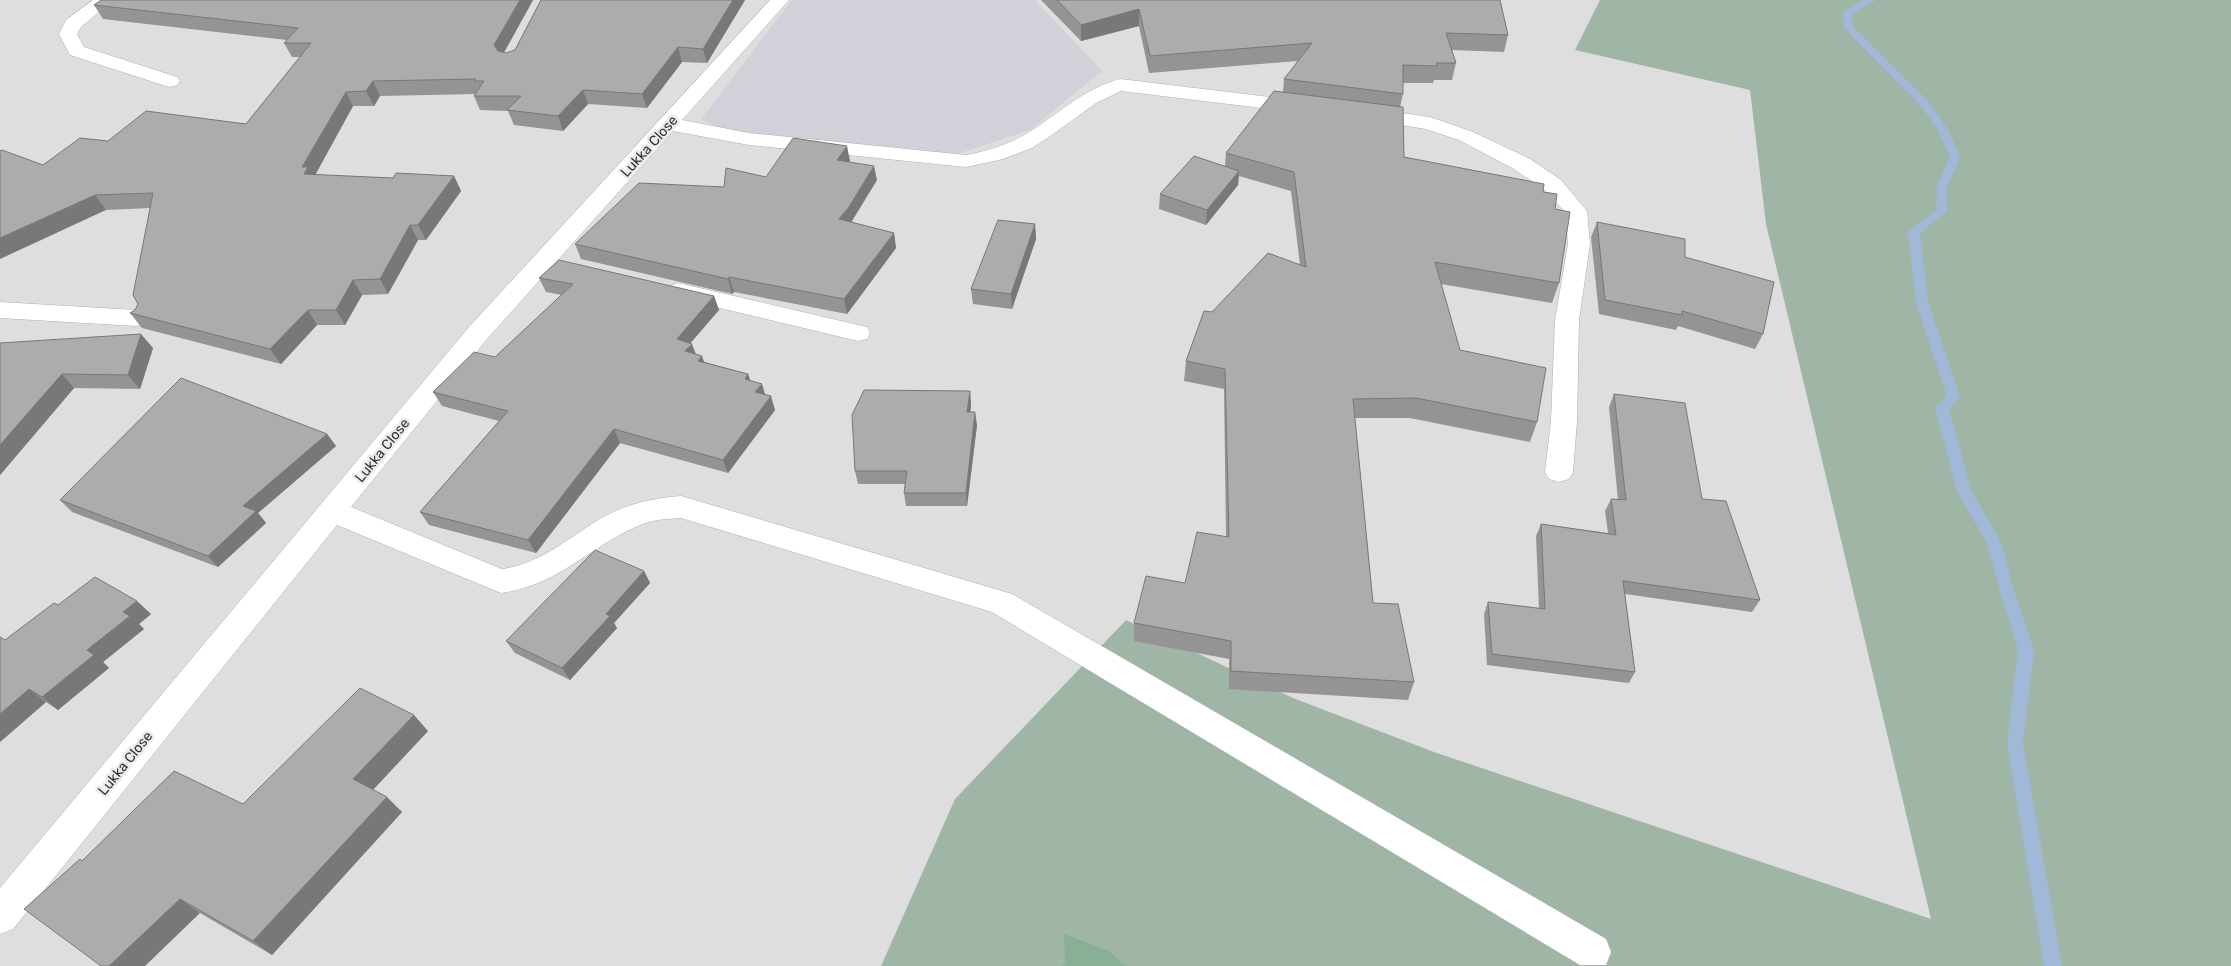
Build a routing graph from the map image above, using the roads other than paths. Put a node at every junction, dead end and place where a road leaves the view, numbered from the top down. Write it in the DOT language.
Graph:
graph roads {
  1 [pos="104,0"];
  2 [pos="780,0"];
  3 [pos="170,80"];
  4 [pos="1319,109"];
  5 [pos="1347,112"];
  6 [pos="669,124"];
  7 [pos="659,286"];
  8 [pos="0,310"];
  9 [pos="136,318"];
  10 [pos="858,333"];
  11 [pos="1558,472"];
  12 [pos="332,510"];
  13 [pos="0,916"];
  14 [pos="1593,952"];
  1 -- 3 [label="street"];
  2 -- 6 [label="street, Lukka Close"];
  4 -- 6 [label="street"];
  5 -- 11 [label="street"];
  6 -- 12 [label="street, Lukka Close"];
  7 -- 10 [label="street"];
  8 -- 9 [label="street"];
  12 -- 13 [label="street, Lukka Close"];
  12 -- 14 [label="street"];
}
